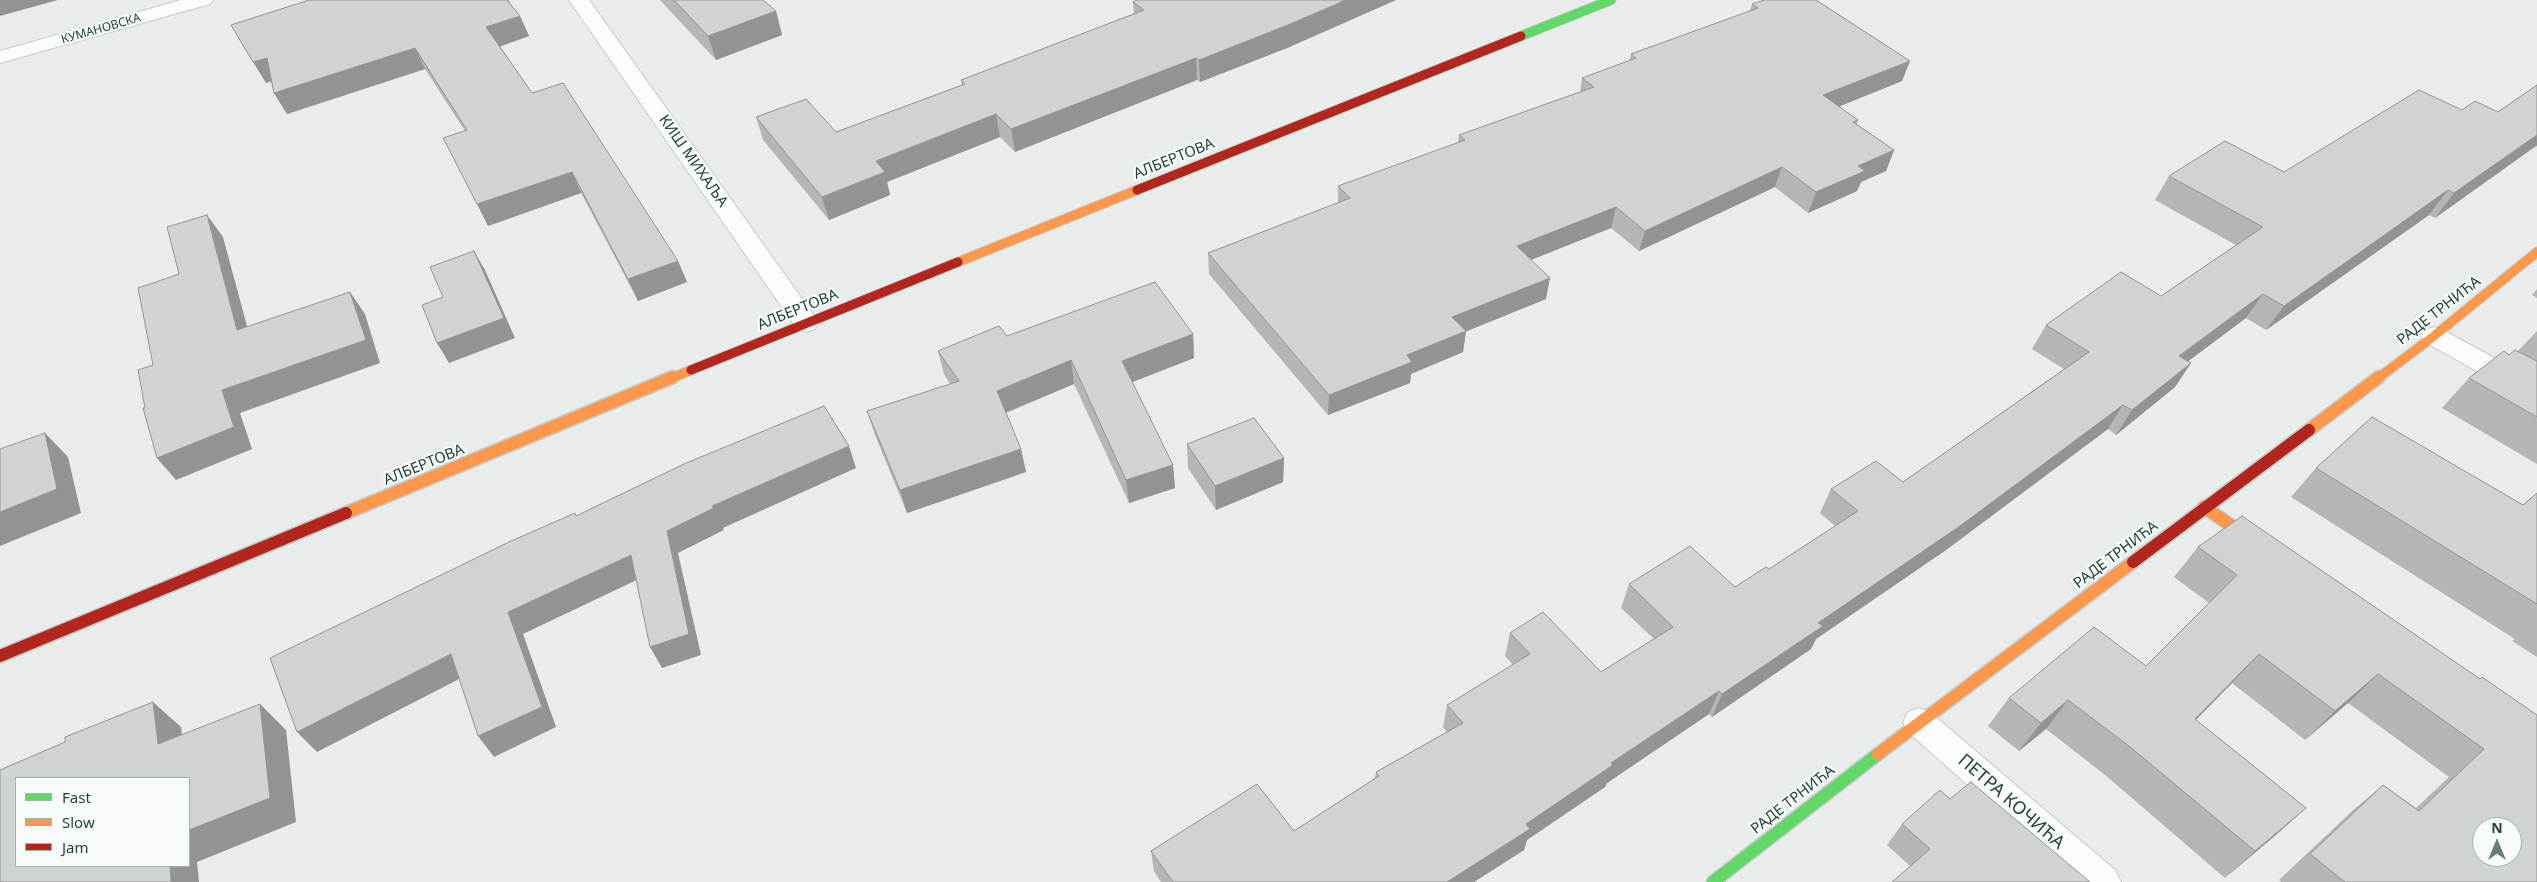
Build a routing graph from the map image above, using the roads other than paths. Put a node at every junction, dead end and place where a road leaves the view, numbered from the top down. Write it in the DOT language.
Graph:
graph roads {
  1 [pos="203,0"];
  2 [pos="579,0"];
  3 [pos="1611,0"];
  4 [pos="0,57"];
  5 [pos="2537,252"];
  6 [pos="806,323"];
  7 [pos="2434,336"];
  8 [pos="2537,394"];
  9 [pos="2204,507"];
  10 [pos="2269,551"];
  11 [pos="0,656"];
  12 [pos="1919,722"];
  13 [pos="1713,882"];
  14 [pos="2103,882"];
  1 -- 4 [label="street, КУМАНОВСКА"];
  2 -- 6 [label="street, КИШ МИХАЉА"];
  3 -- 6 [label="street, АЛБЕРТОВА"];
  5 -- 7 [label="street, РАДЕ ТРНИЋА"];
  6 -- 11 [label="street, АЛБЕРТОВА"];
  7 -- 8 [label="street"];
  7 -- 9 [label="street, РАДЕ ТРНИЋА"];
  9 -- 10 [label="street"];
  9 -- 12 [label="street, РАДЕ ТРНИЋА"];
  12 -- 13 [label="street, РАДЕ ТРНИЋА"];
  12 -- 14 [label="street, ПЕТРА КОЧИЋА"];
}
